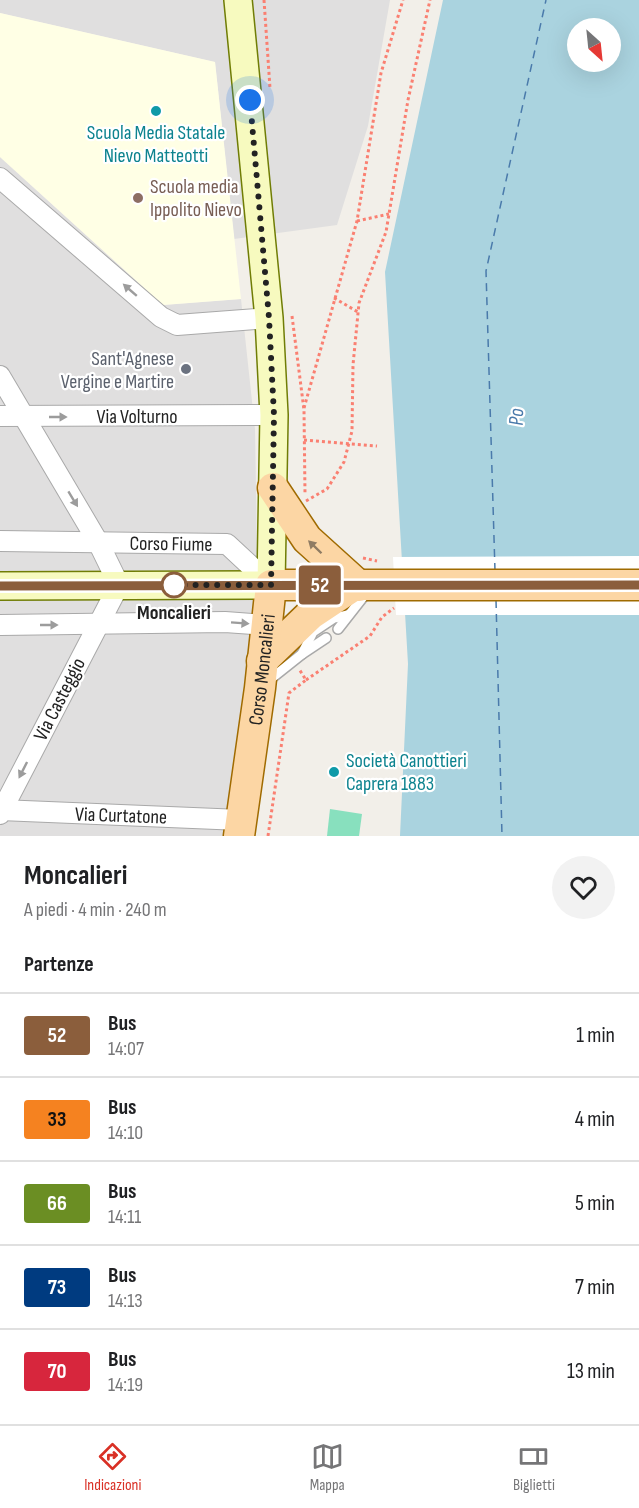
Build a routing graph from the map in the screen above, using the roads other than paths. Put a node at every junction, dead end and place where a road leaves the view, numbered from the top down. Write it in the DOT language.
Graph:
graph roads {
  1 [pos="238,0"];
  2 [pos="0,178"];
  3 [pos="280,312"];
  4 [pos="0,376"];
  5 [pos="274,415"];
  6 [pos="0,417"];
  7 [pos="24,417"];
  8 [pos="273,488"];
  9 [pos="0,541"];
  10 [pos="98,542"];
  11 [pos="119,585"];
  12 [pos="271,585"];
  13 [pos="639,585"];
  14 [pos="0,586"];
  15 [pos="374,590"];
  16 [pos="348,615"];
  17 [pos="0,625"];
  18 [pos="98,625"];
  19 [pos="266,625"];
  20 [pos="338,629"];
  21 [pos="326,638"];
  22 [pos="302,654"];
  23 [pos="261,674"];
  24 [pos="1,812"];
  25 [pos="240,828"];
  1 -- 3 [label="main road, Corso Moncalieri"];
  3 -- 2 [label="street, one-way"];
  3 -- 5 [label="main road, Corso Moncalieri"];
  4 -- 7 [label="street"];
  7 -- 5 [label="street, Via Volturno, one-way"];
  5 -- 8 [label="main road, Corso Moncalieri"];
  6 -- 7 [label="street, Via Volturno"];
  7 -- 10 [label="street, one-way"];
  8 -- 12 [label="main road, Corso Moncalieri"];
  15 -- 8 [label="main road, one-way"];
  9 -- 10 [label="street, Corso Fiume"];
  10 -- 11 [label="street"];
  10 -- 12 [label="street, Corso Fiume"];
  11 -- 12 [label="main road, Corso Fiume"];
  11 -- 14 [label="main road, Corso Fiume"];
  11 -- 18 [label="street, Via Casteggio"];
  12 -- 15 [label="main road"];
  12 -- 19 [label="main road, Corso Moncalieri"];
  13 -- 15 [label="main road"];
  15 -- 16 [label="lane"];
  15 -- 23 [label="main road"];
  16 -- 20 [label="lane"];
  16 -- 22 [label="lane"];
  17 -- 18 [label="street, one-way"];
  18 -- 19 [label="street, one-way"];
  18 -- 24 [label="street, Via Casteggio, one-way"];
  19 -- 23 [label="main road, Corso Moncalieri"];
  21 -- 22 [label="lane"];
  22 -- 23 [label="lane"];
  23 -- 25 [label="main road, Corso Moncalieri"];
  24 -- 25 [label="street, Via Curtatone"];
}
